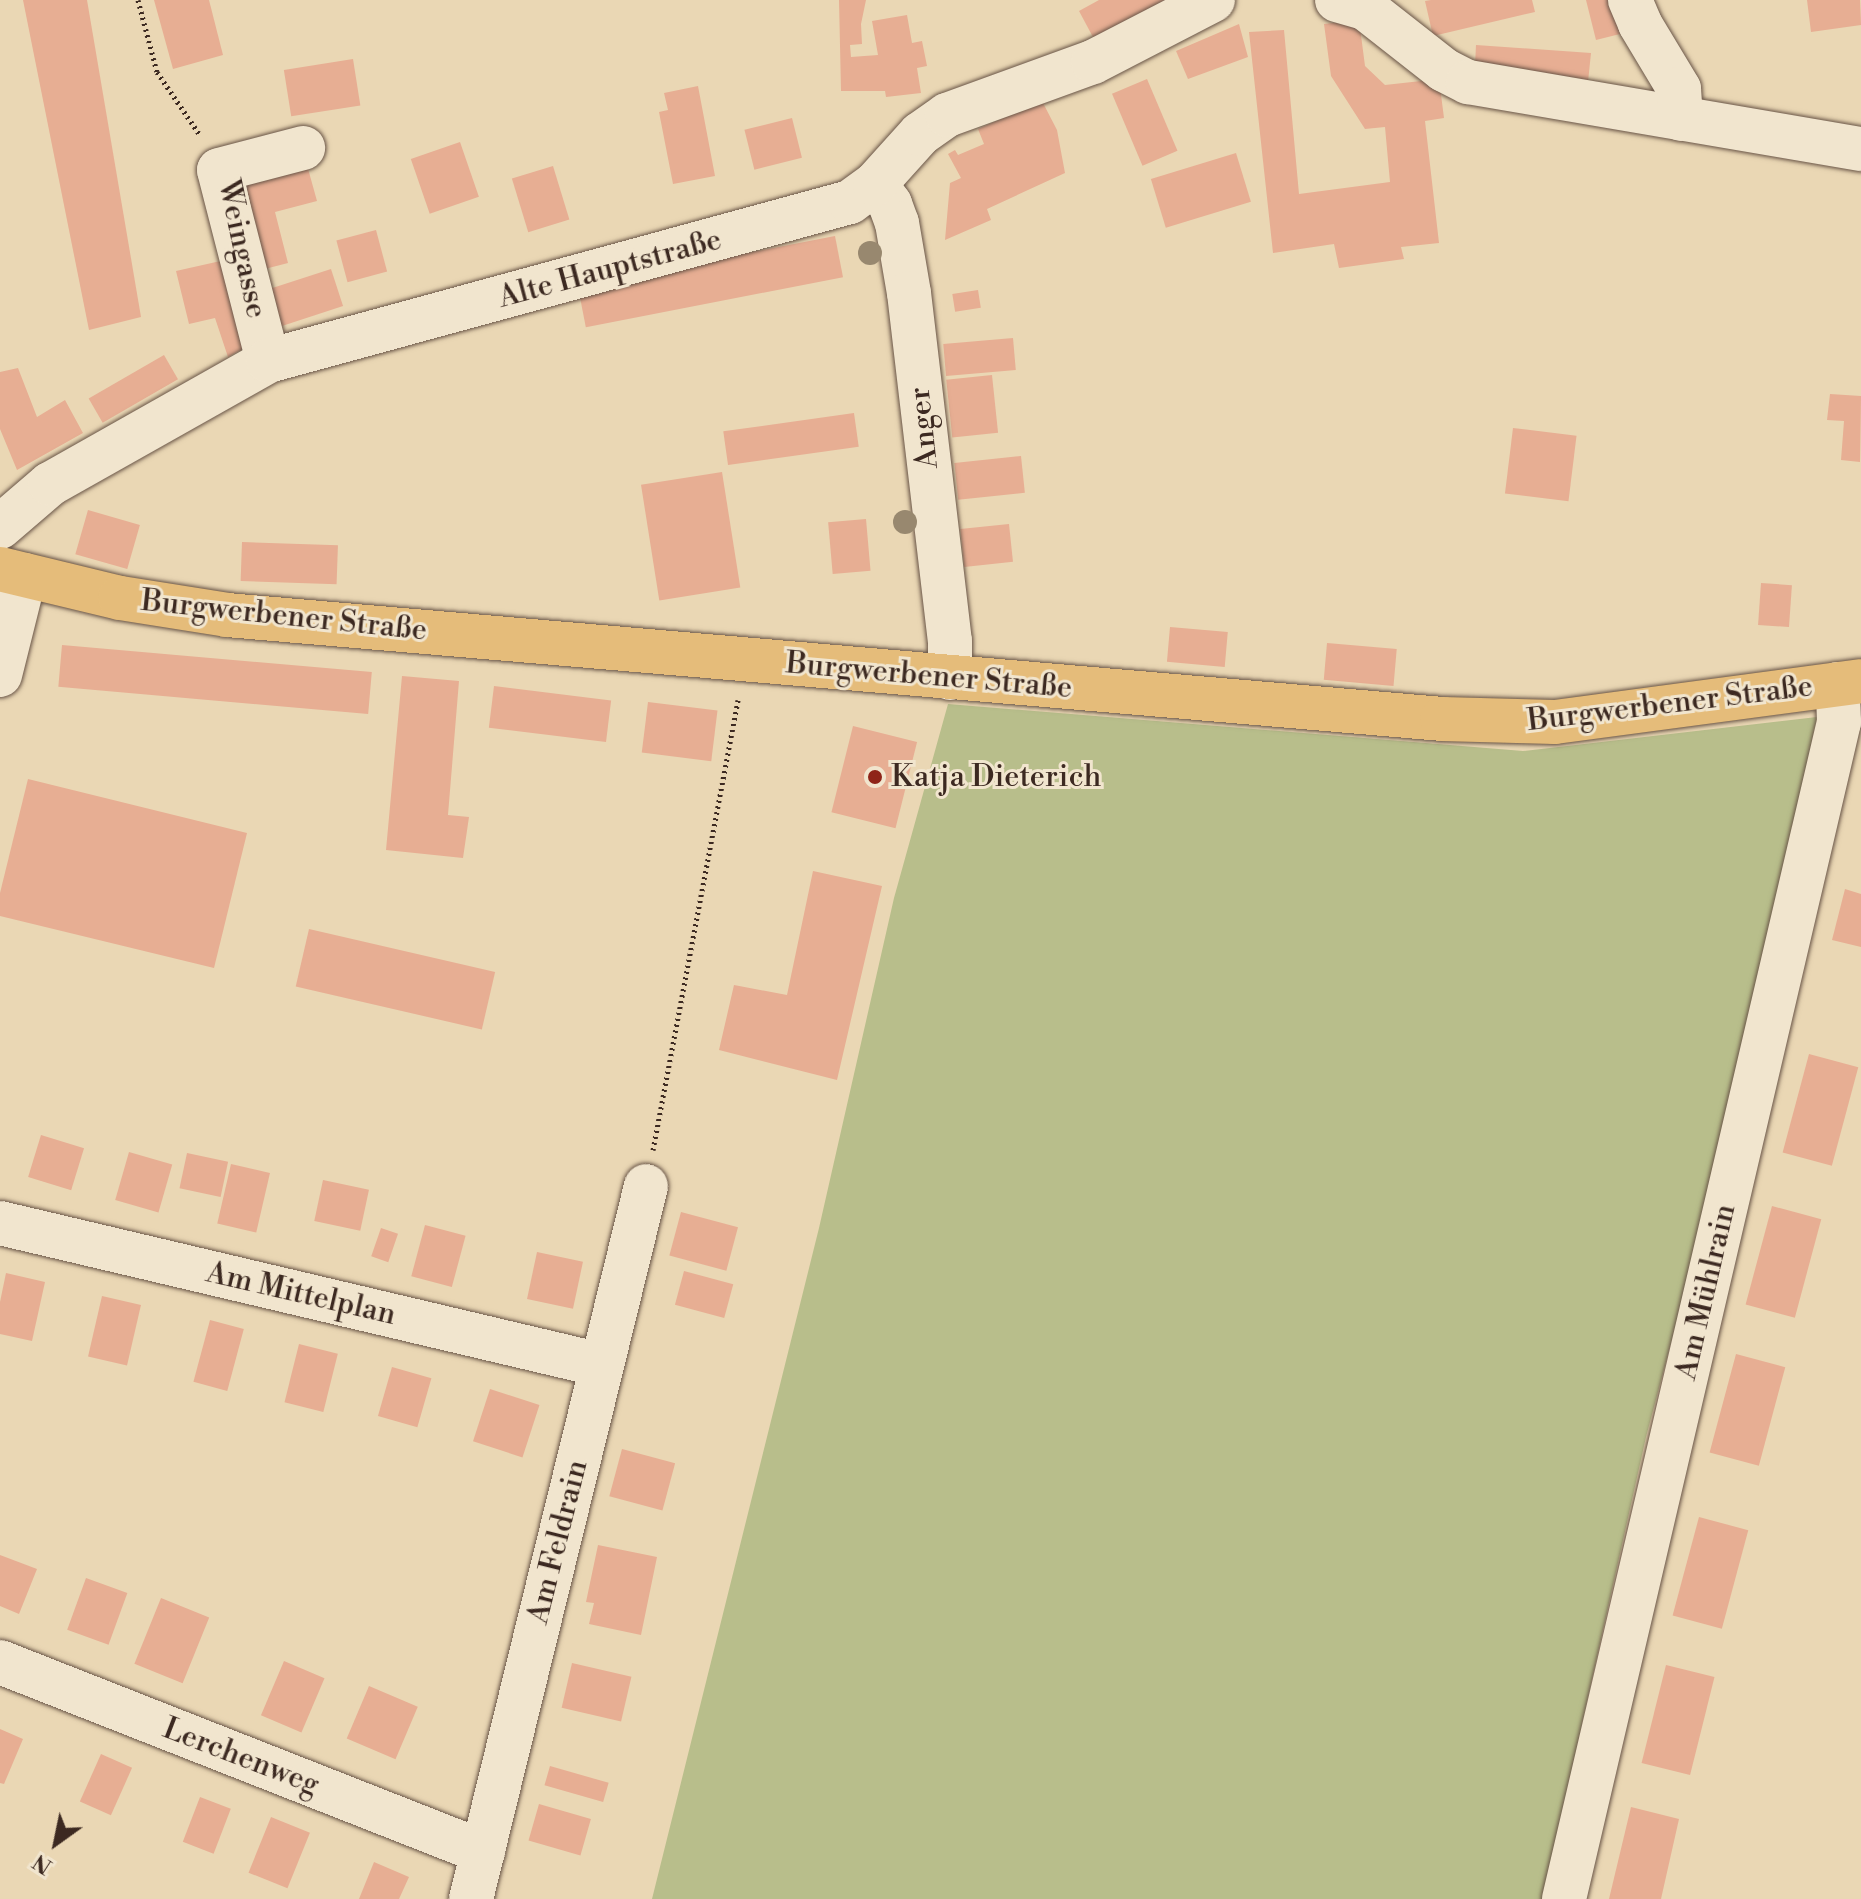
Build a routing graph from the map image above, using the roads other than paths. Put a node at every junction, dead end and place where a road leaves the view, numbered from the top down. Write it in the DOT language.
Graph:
graph roads {
  1 [pos="1213,0"];
  2 [pos="1337,0"];
  3 [pos="1630,0"];
  4 [pos="1681,119"];
  5 [pos="303,148"];
  6 [pos="1861,149"];
  7 [pos="875,184"];
  8 [pos="268,361"];
  9 [pos="0,527"];
  10 [pos="12,572"];
  11 [pos="0,675"];
  12 [pos="950,678"];
  13 [pos="1849,683"];
  14 [pos="646,1186"];
  15 [pos="0,1223"];
  16 [pos="601,1365"];
  17 [pos="0,1662"];
  18 [pos="483,1852"];
  19 [pos="471,1899"];
  20 [pos="1564,1899"];
  1 -- 7 [label="street, Alte Hauptstraße"];
  2 -- 4 [label="street"];
  3 -- 4 [label="street"];
  4 -- 6 [label="street"];
  5 -- 8 [label="street, Weingasse"];
  7 -- 8 [label="street, Alte Hauptstraße"];
  7 -- 12 [label="street, Anger"];
  8 -- 9 [label="street, Alte Hauptstraße"];
  10 -- 11 [label="street"];
  10 -- 12 [label="main road, Burgwerbener Straße"];
  12 -- 13 [label="main road, Burgwerbener Straße"];
  13 -- 20 [label="street, Am Mühlrain"];
  14 -- 16 [label="street, Am Feldrain"];
  15 -- 16 [label="street, Am Mittelplan"];
  16 -- 18 [label="street, Am Feldrain"];
  17 -- 18 [label="street, Lerchenweg"];
  18 -- 19 [label="street, Am Feldrain"];
}
